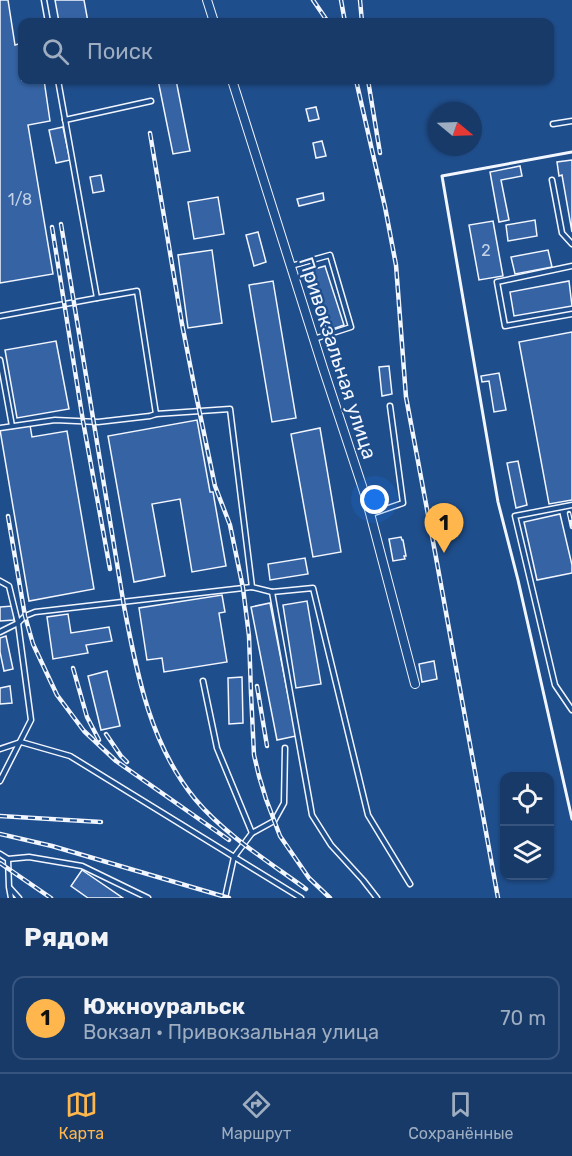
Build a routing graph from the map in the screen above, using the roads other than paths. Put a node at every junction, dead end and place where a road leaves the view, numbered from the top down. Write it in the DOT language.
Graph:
graph roads {
  1 [pos="44,0"];
  2 [pos="207,0"];
  3 [pos="47,18"];
  4 [pos="213,18"];
  5 [pos="59,84"];
  6 [pos="233,84"];
  7 [pos="151,101"];
  8 [pos="65,120"];
  9 [pos="572,121"];
  10 [pos="554,124"];
  11 [pos="552,180"];
  12 [pos="572,244"];
  13 [pos="291,266"];
  14 [pos="572,266"];
  15 [pos="97,298"];
  16 [pos="572,314"];
  17 [pos="0,316"];
  18 [pos="314,339"];
  19 [pos="0,360"];
  20 [pos="390,406"];
  21 [pos="156,414"];
  22 [pos="12,426"];
  23 [pos="0,428"];
  24 [pos="572,505"];
  25 [pos="370,514"];
  26 [pos="0,581"];
  27 [pos="252,587"];
  28 [pos="272,592"];
  29 [pos="18,623"];
  30 [pos="0,632"];
  31 [pos="203,681"];
  32 [pos="415,684"];
  33 [pos="572,710"];
  34 [pos="21,742"];
  35 [pos="285,748"];
  36 [pos="0,749"];
  37 [pos="0,781"];
  38 [pos="252,833"];
  39 [pos="0,854"];
  40 [pos="234,857"];
  41 [pos="8,859"];
  42 [pos="410,884"];
  43 [pos="9,887"];
  44 [pos="11,898"];
  45 [pos="19,898"];
  46 [pos="148,898"];
  47 [pos="225,898"];
  48 [pos="301,898"];
  49 [pos="377,898"];
  1 -- 3 [label="lane"];
  2 -- 4 [label="street"];
  5 -- 8 [label="lane"];
  6 -- 13 [label="street, Привокзальная улица"];
  7 -- 8 [label="lane"];
  8 -- 15 [label="lane"];
  9 -- 10 [label="lane"];
  11 -- 12 [label="lane"];
  13 -- 18 [label="street, Привокзальная улица"];
  13 -- 18 [label="lane"];
  14 -- 16 [label="lane"];
  15 -- 17 [label="lane"];
  15 -- 21 [label="lane"];
  18 -- 25 [label="street, Привокзальная улица"];
  19 -- 22 [label="lane"];
  20 -- 25 [label="lane"];
  21 -- 22 [label="lane"];
  21 -- 27 [label="lane"];
  22 -- 23 [label="lane"];
  24 -- 33 [label="lane"];
  25 -- 32 [label="street, Привокзальная улица"];
  26 -- 29 [label="lane"];
  27 -- 28 [label="lane"];
  27 -- 29 [label="lane"];
  28 -- 42 [label="lane"];
  28 -- 49 [label="lane"];
  29 -- 30 [label="lane"];
  29 -- 34 [label="lane"];
  31 -- 38 [label="lane"];
  34 -- 36 [label="lane"];
  34 -- 37 [label="lane"];
  34 -- 40 [label="lane"];
  35 -- 38 [label="lane"];
  38 -- 40 [label="lane"];
  39 -- 41 [label="lane"];
  40 -- 47 [label="lane"];
  40 -- 48 [label="lane"];
  41 -- 43 [label="lane"];
  41 -- 46 [label="lane"];
  43 -- 44 [label="lane"];
  43 -- 45 [label="lane"];
}
